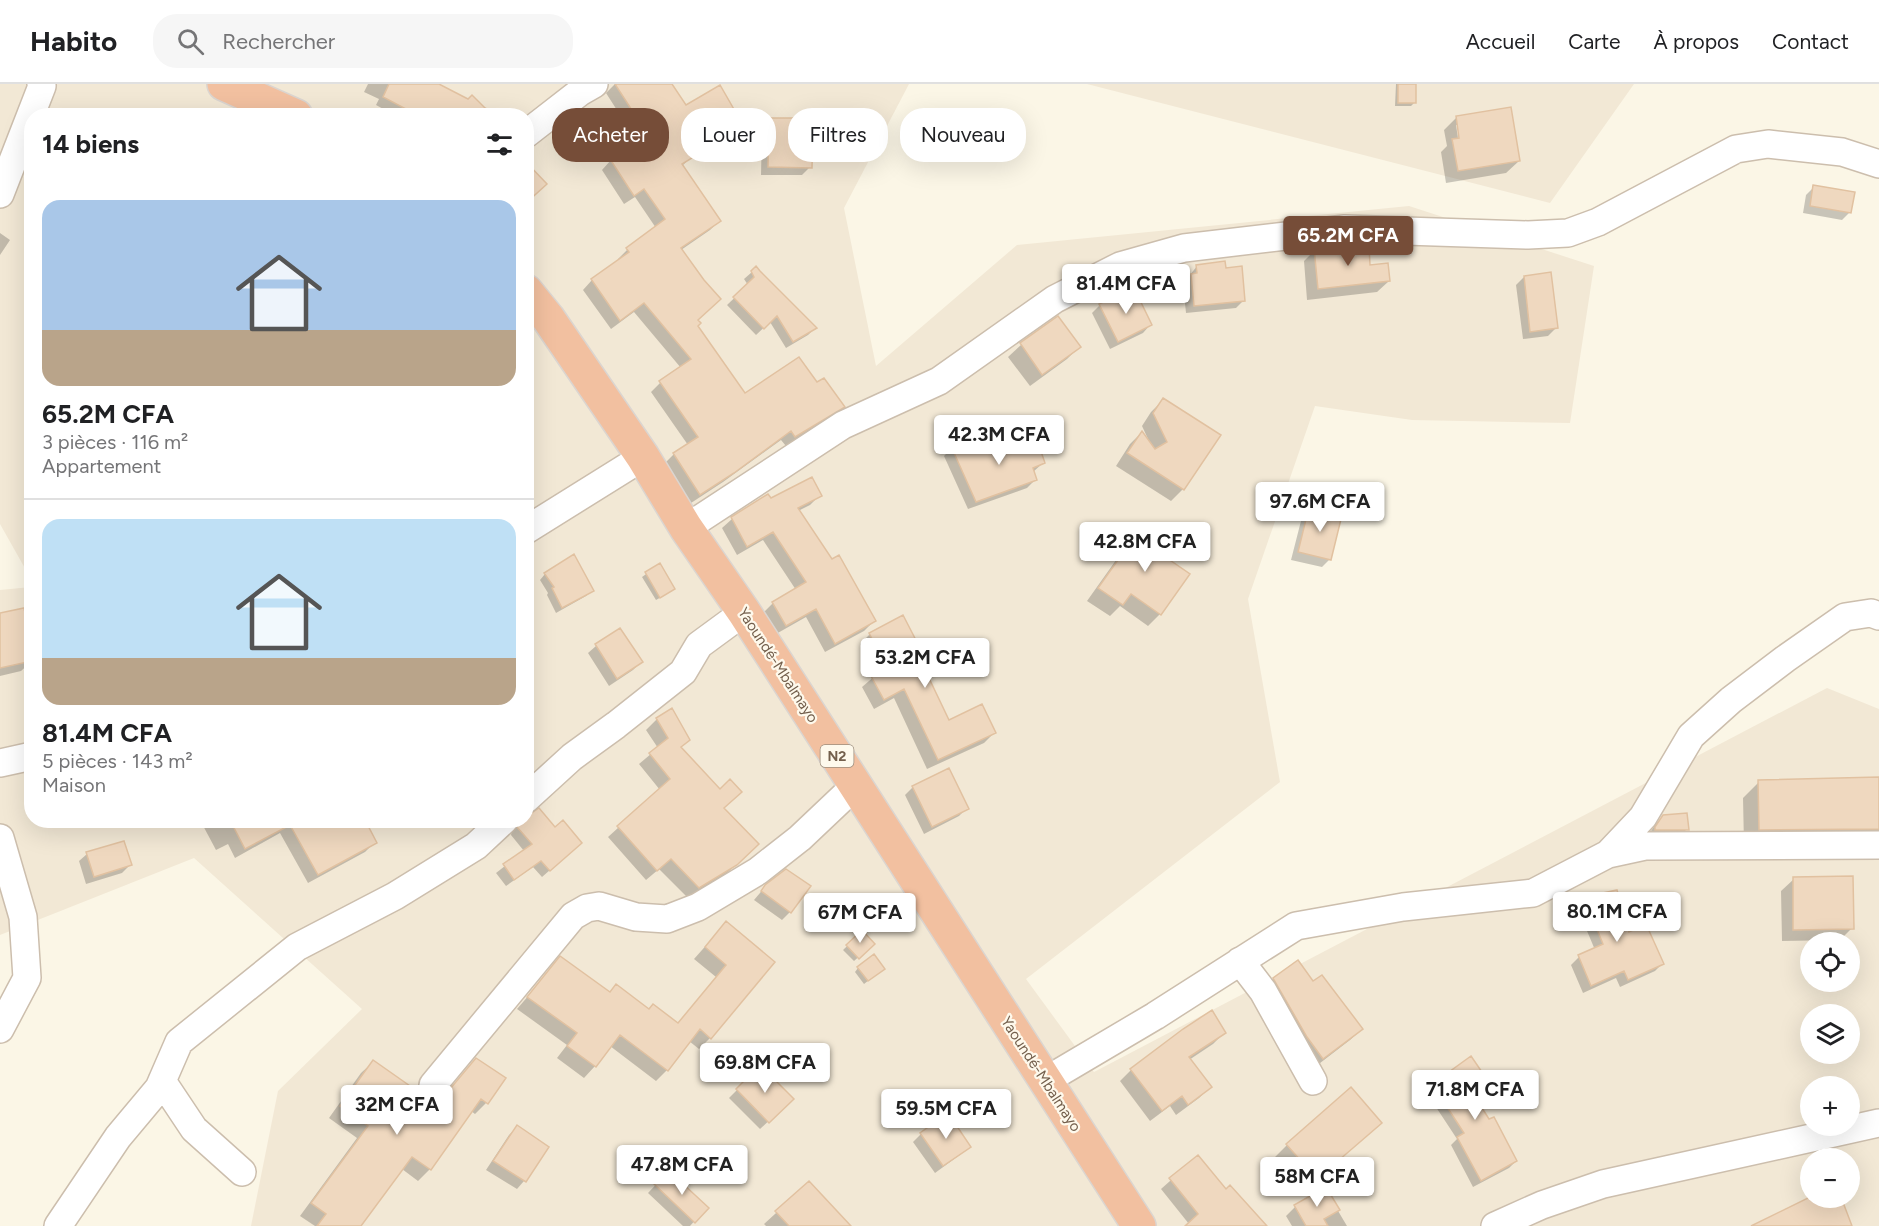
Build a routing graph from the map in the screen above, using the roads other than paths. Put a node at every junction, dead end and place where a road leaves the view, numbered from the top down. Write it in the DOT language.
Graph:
graph roads {
  1 [pos="41,84"];
  2 [pos="224,84"];
  3 [pos="594,84"];
  4 [pos="33,108"];
  5 [pos="278,108"];
  6 [pos="534,129"];
  7 [pos="24,132"];
  8 [pos="1879,164"];
  9 [pos="0,194"];
  10 [pos="534,301"];
  11 [pos="643,458"];
  12 [pos="534,525"];
  13 [pos="686,528"];
  14 [pos="744,612"];
  15 [pos="1879,616"];
  16 [pos="24,758"];
  17 [pos="0,763"];
  18 [pos="856,785"];
  19 [pos="534,792"];
  20 [pos="495,828"];
  21 [pos="0,838"];
  22 [pos="1879,845"];
  23 [pos="1608,854"];
  24 [pos="1240,961"];
  25 [pos="0,1029"];
  26 [pos="1045,1081"];
  27 [pos="1313,1081"];
  28 [pos="162,1082"];
  29 [pos="433,1085"];
  30 [pos="1879,1123"];
  31 [pos="243,1172"];
  32 [pos="58,1226"];
  33 [pos="1139,1226"];
  34 [pos="1495,1226"];
  1 -- 4 [label="street"];
  2 -- 5 [label="highway"];
  3 -- 6 [label="street"];
  7 -- 9 [label="street"];
  8 -- 13 [label="street"];
  10 -- 11 [label="highway, Yaoundé-Mbalmayo / N2"];
  11 -- 12 [label="street"];
  11 -- 13 [label="highway, Yaoundé-Mbalmayo / N2"];
  13 -- 14 [label="highway, Yaoundé-Mbalmayo / N2"];
  14 -- 18 [label="highway, Yaoundé-Mbalmayo / N2"];
  14 -- 19 [label="street"];
  15 -- 23 [label="street"];
  16 -- 17 [label="street"];
  18 -- 26 [label="highway, Yaoundé-Mbalmayo / N2"];
  18 -- 29 [label="street"];
  20 -- 28 [label="street"];
  21 -- 25 [label="street"];
  22 -- 23 [label="street"];
  23 -- 24 [label="street"];
  24 -- 26 [label="street"];
  24 -- 27 [label="street"];
  26 -- 33 [label="highway, Yaoundé-Mbalmayo / N2"];
  28 -- 31 [label="street"];
  28 -- 32 [label="street"];
  30 -- 34 [label="street"];
}
